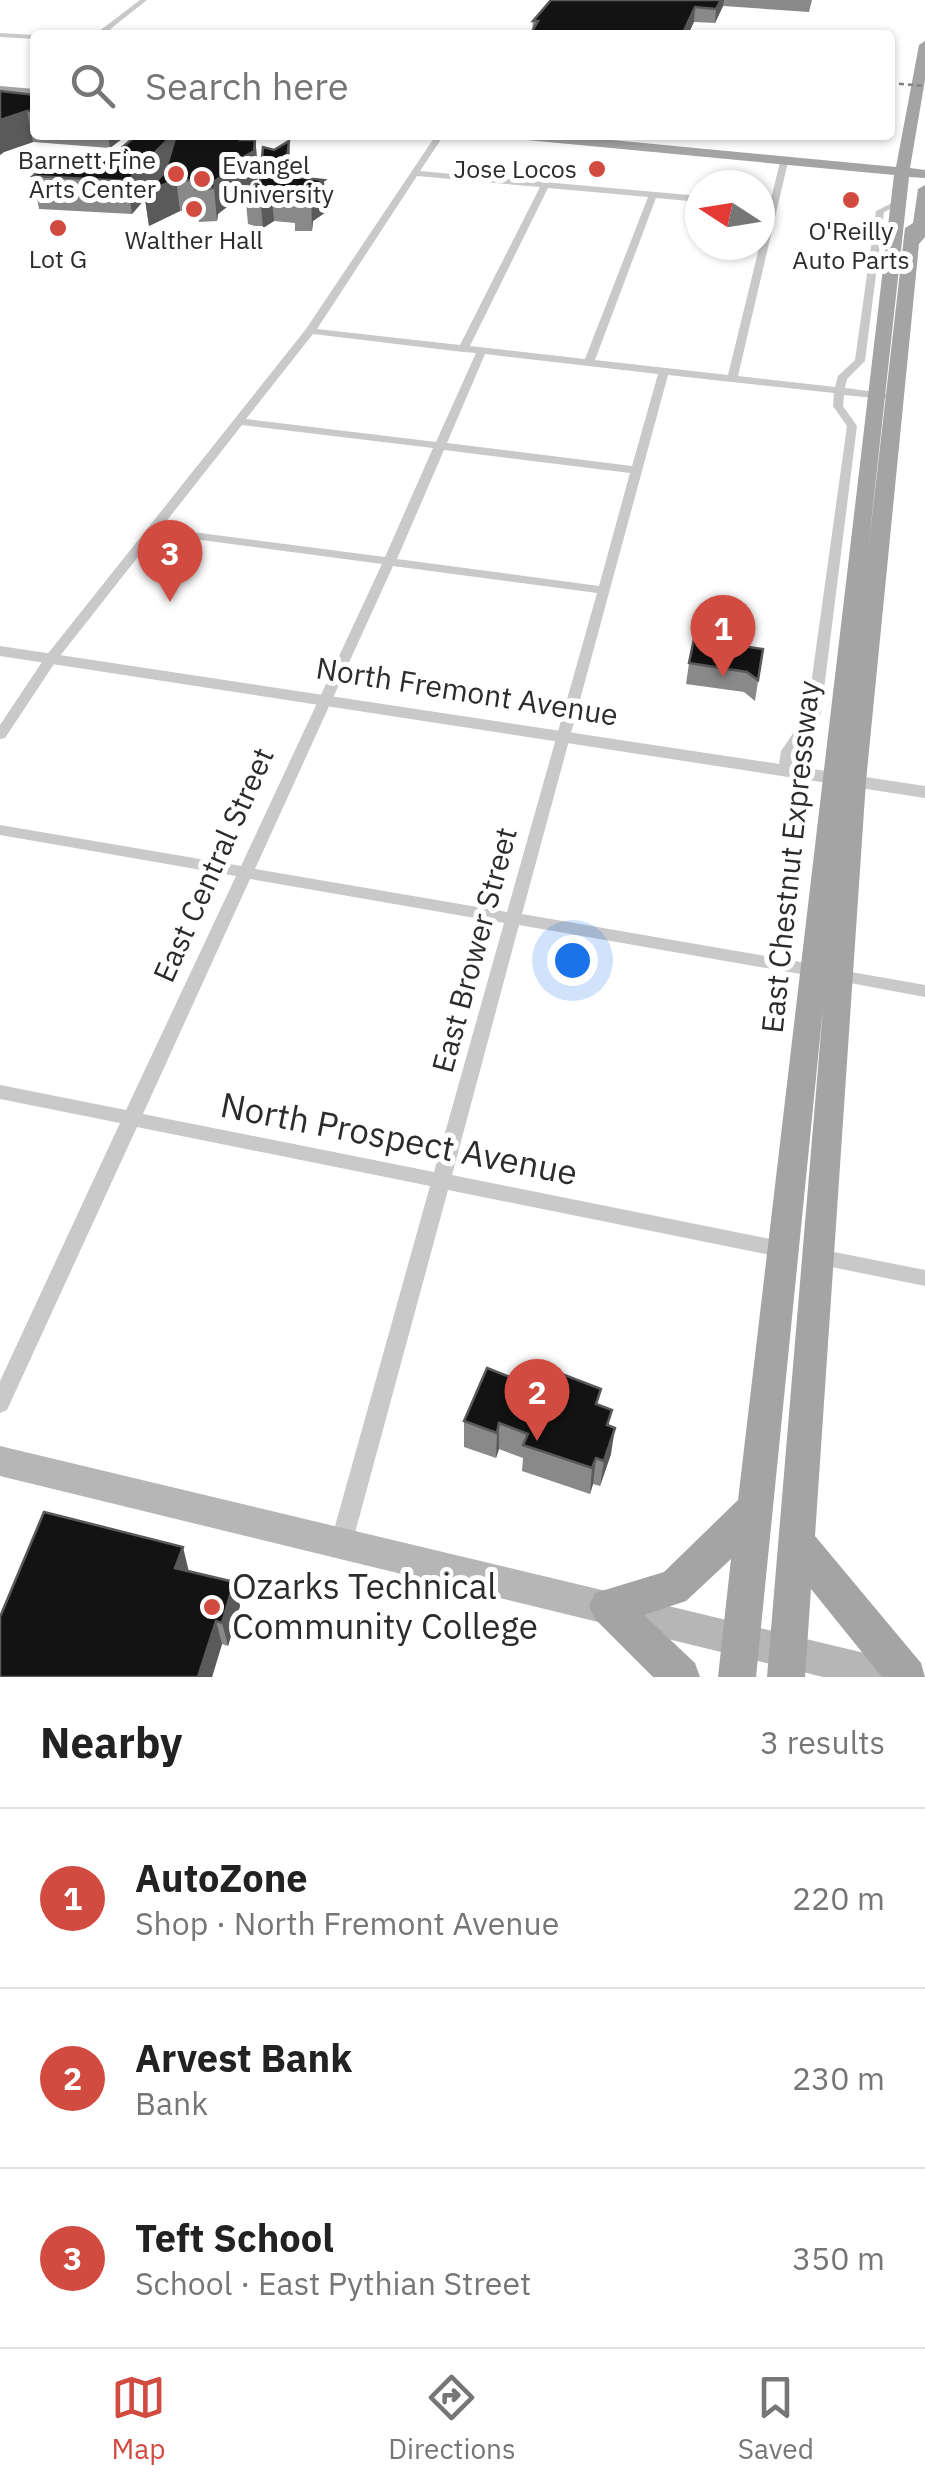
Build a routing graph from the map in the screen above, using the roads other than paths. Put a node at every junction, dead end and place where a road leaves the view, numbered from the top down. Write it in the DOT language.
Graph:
graph roads {
  1 [pos="144,0"];
  2 [pos="105,30"];
  3 [pos="0,35"];
  4 [pos="30,38"];
  5 [pos="925,46"];
  6 [pos="923,67"];
  7 [pos="0,90"];
  8 [pos="30,90"];
  9 [pos="919,112"];
  10 [pos="925,136"];
  11 [pos="437,140"];
  12 [pos="571,140"];
  13 [pos="724,154"];
  14 [pos="784,162"];
  15 [pos="858,165"];
  16 [pos="415,173"];
  17 [pos="913,179"];
  18 [pos="545,185"];
  19 [pos="653,194"];
  20 [pos="685,197"];
  21 [pos="775,206"];
  22 [pos="762,260"];
  23 [pos="310,331"];
  24 [pos="463,348"];
  25 [pos="481,352"];
  26 [pos="589,362"];
  27 [pos="664,371"];
  28 [pos="732,379"];
  29 [pos="839,391"];
  30 [pos="884,396"];
  31 [pos="237,420"];
  32 [pos="441,445"];
  33 [pos="637,470"];
  34 [pos="152,530"];
  35 [pos="390,560"];
  36 [pos="604,590"];
  37 [pos="0,651"];
  38 [pos="51,659"];
  39 [pos="323,700"];
  40 [pos="0,735"];
  41 [pos="561,738"];
  42 [pos="785,771"];
  43 [pos="842,779"];
  44 [pos="925,792"];
  45 [pos="0,830"];
  46 [pos="243,874"];
  47 [pos="513,919"];
  48 [pos="812,970"];
  49 [pos="840,976"];
  50 [pos="925,991"];
  51 [pos="0,1092"];
  52 [pos="132,1119"];
  53 [pos="440,1181"];
  54 [pos="785,1250"];
  55 [pos="818,1257"];
  56 [pos="925,1278"];
  57 [pos="0,1404"];
  58 [pos="0,1461"];
  59 [pos="755,1508"];
  60 [pos="796,1542"];
  61 [pos="340,1544"];
  62 [pos="608,1606"];
  63 [pos="740,1639"];
  64 [pos="786,1664"];
  65 [pos="681,1677"];
  66 [pos="737,1677"];
  67 [pos="894,1677"];
  68 [pos="907,1677"];
  1 -- 2 [label="street"];
  3 -- 4 [label="street"];
  5 -- 6 [label="main road, East Chestnut Expressway"];
  6 -- 9 [label="main road, East Chestnut Expressway"];
  7 -- 8 [label="main road"];
  9 -- 15 [label="main road"];
  9 -- 17 [label="main road, East Chestnut Expressway"];
  10 -- 17 [label="main road, East Chestnut Expressway"];
  11 -- 16 [label="street"];
  12 -- 13 [label="main road"];
  13 -- 14 [label="main road"];
  13 -- 15 [label="main road"];
  14 -- 15 [label="main road"];
  14 -- 21 [label="street"];
  15 -- 17 [label="main road"];
  15 -- 17 [label="main road"];
  16 -- 18 [label="street"];
  16 -- 23 [label="street"];
  17 -- 29 [label="street"];
  17 -- 30 [label="main road, East Chestnut Expressway"];
  17 -- 30 [label="main road, East Chestnut Expressway"];
  18 -- 19 [label="street"];
  18 -- 24 [label="street"];
  19 -- 20 [label="street"];
  19 -- 26 [label="street"];
  22 -- 28 [label="street"];
  23 -- 24 [label="street"];
  23 -- 31 [label="street"];
  24 -- 25 [label="street"];
  25 -- 26 [label="street"];
  25 -- 32 [label="street, East Central Street"];
  26 -- 27 [label="street"];
  27 -- 28 [label="street"];
  27 -- 33 [label="street, East Brower Street"];
  28 -- 29 [label="street"];
  29 -- 30 [label="street"];
  29 -- 42 [label="street"];
  30 -- 43 [label="main road, East Chestnut Expressway"];
  31 -- 32 [label="street"];
  31 -- 34 [label="street"];
  32 -- 33 [label="street"];
  32 -- 35 [label="street, East Central Street"];
  33 -- 36 [label="street, East Brower Street"];
  34 -- 35 [label="street"];
  34 -- 38 [label="street"];
  35 -- 36 [label="street"];
  35 -- 39 [label="street, East Central Street"];
  36 -- 41 [label="street, East Brower Street"];
  37 -- 38 [label="street, North Fremont Avenue"];
  38 -- 39 [label="street, North Fremont Avenue"];
  38 -- 40 [label="street"];
  39 -- 41 [label="street, North Fremont Avenue"];
  39 -- 46 [label="street, East Central Street"];
  41 -- 42 [label="street, North Fremont Avenue"];
  41 -- 47 [label="street, East Brower Street"];
  42 -- 43 [label="street, North Fremont Avenue"];
  43 -- 44 [label="street, North Fremont Avenue"];
  43 -- 48 [label="main road, East Chestnut Expressway"];
  43 -- 49 [label="main road, East Chestnut Expressway"];
  45 -- 46 [label="street"];
  46 -- 47 [label="street"];
  46 -- 52 [label="street, East Central Street"];
  47 -- 48 [label="street"];
  47 -- 53 [label="street, East Brower Street"];
  48 -- 54 [label="main road, East Chestnut Expressway"];
  49 -- 50 [label="street"];
  49 -- 55 [label="main road, East Chestnut Expressway"];
  51 -- 52 [label="street, North Prospect Avenue"];
  52 -- 53 [label="street, North Prospect Avenue"];
  52 -- 57 [label="street, East Central Street"];
  53 -- 54 [label="street, North Prospect Avenue"];
  53 -- 61 [label="street, East Brower Street"];
  54 -- 59 [label="main road, East Chestnut Expressway"];
  55 -- 56 [label="street"];
  55 -- 60 [label="main road, East Chestnut Expressway"];
  58 -- 61 [label="main road"];
  59 -- 62 [label="main road"];
  59 -- 63 [label="main road, East Chestnut Expressway"];
  60 -- 64 [label="main road, East Chestnut Expressway"];
  60 -- 68 [label="main road"];
  61 -- 62 [label="main road"];
  62 -- 63 [label="main road"];
  62 -- 65 [label="main road"];
  63 -- 64 [label="main road"];
  63 -- 66 [label="main road, East Chestnut Expressway"];
  64 -- 67 [label="main road"];
}
